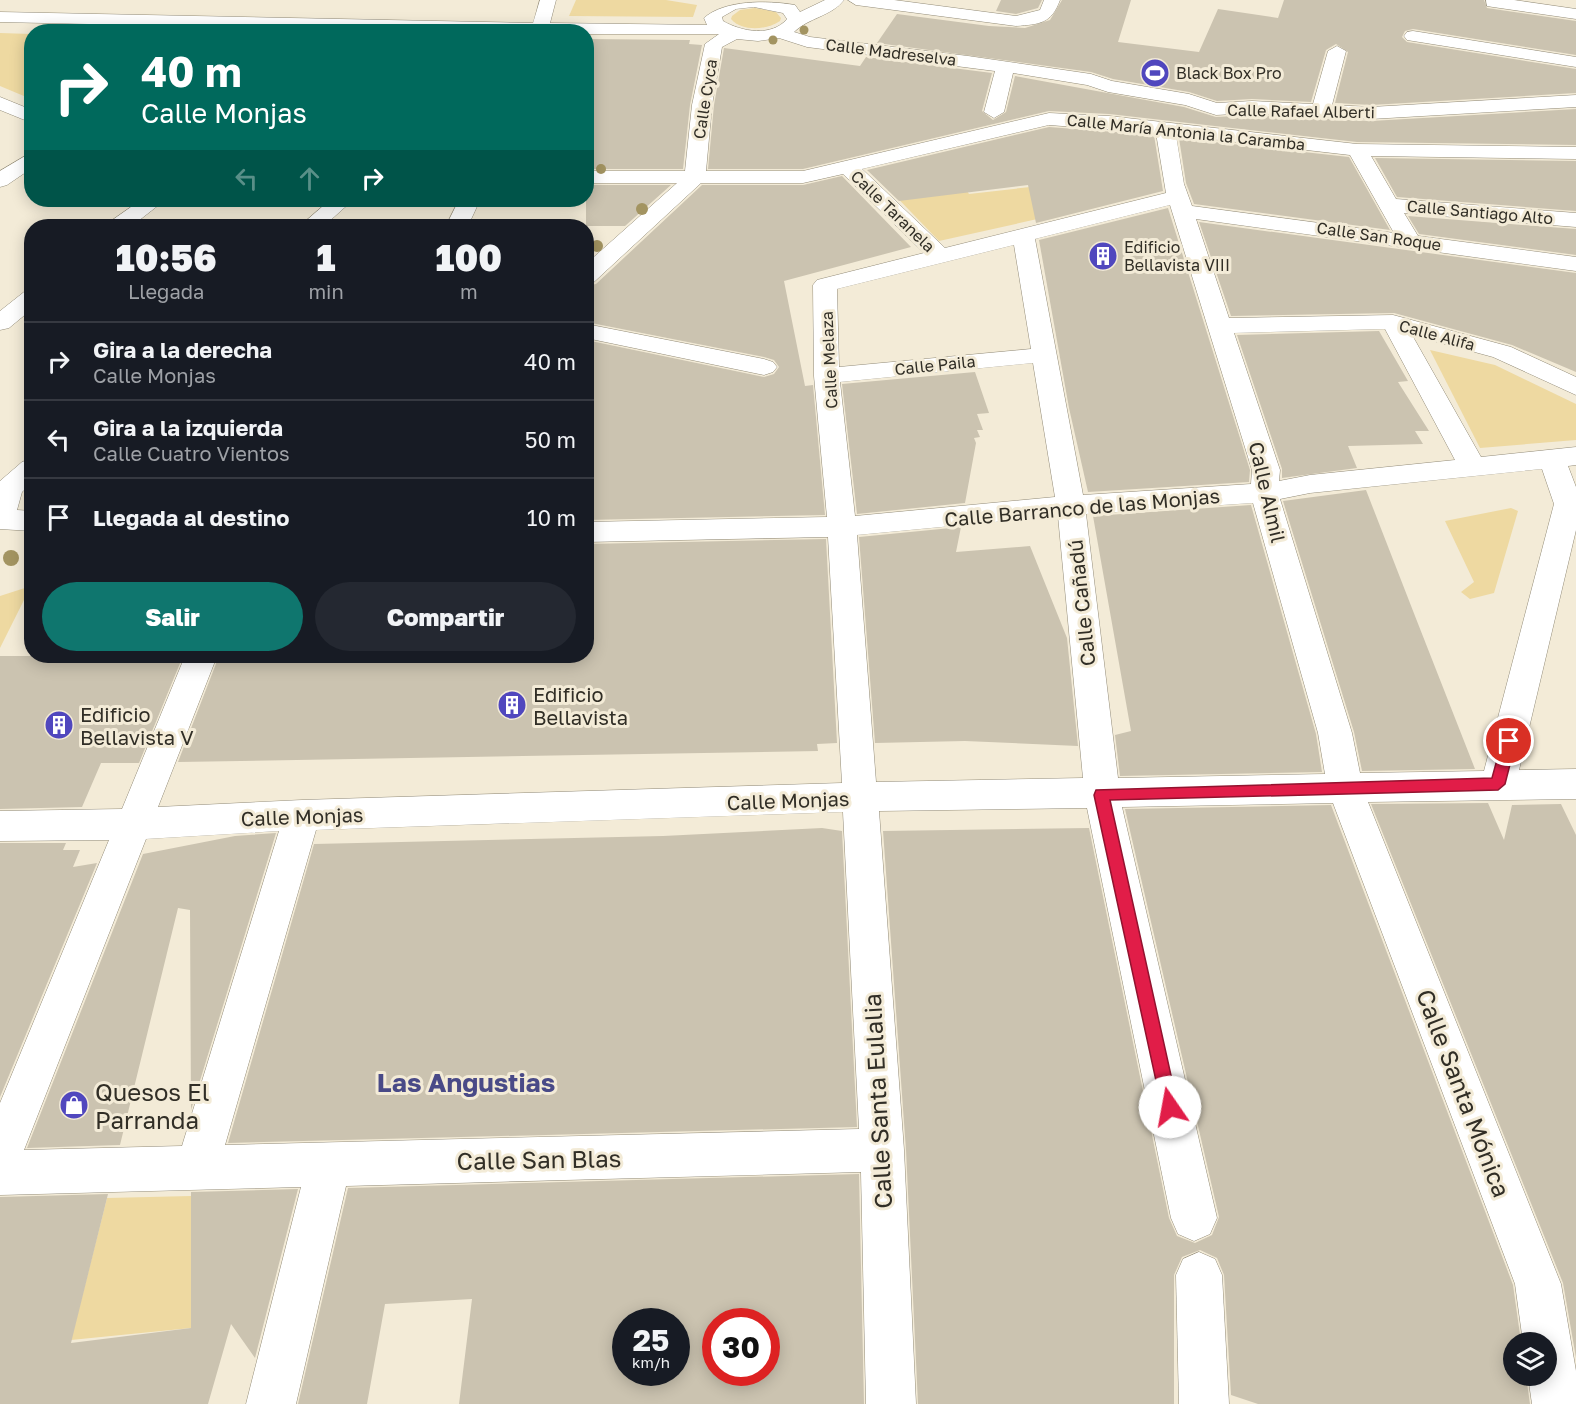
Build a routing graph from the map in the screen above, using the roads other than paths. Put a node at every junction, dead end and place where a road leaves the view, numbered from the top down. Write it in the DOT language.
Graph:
graph roads {
  1 [pos="91,0"];
  2 [pos="548,0"];
  3 [pos="836,0"];
  4 [pos="856,0"];
  5 [pos="1052,0"];
  6 [pos="1493,2"];
  7 [pos="730,3"];
  8 [pos="308,8"];
  9 [pos="1576,14"];
  10 [pos="0,18"];
  11 [pos="71,19"];
  12 [pos="796,19"];
  13 [pos="194,24"];
  14 [pos="295,24"];
  15 [pos="542,24"];
  16 [pos="594,30"];
  17 [pos="728,31"];
  18 [pos="778,32"];
  19 [pos="1413,36"];
  20 [pos="1337,51"];
  21 [pos="1576,62"];
  22 [pos="1005,66"];
  23 [pos="1108,86"];
  24 [pos="1576,101"];
  25 [pos="0,103"];
  26 [pos="1216,109"];
  27 [pos="1321,111"];
  28 [pos="994,112"];
  29 [pos="24,114"];
  30 [pos="1165,128"];
  31 [pos="1210,133"];
  32 [pos="1357,150"];
  33 [pos="1576,153"];
  34 [pos="594,161"];
  35 [pos="24,164"];
  36 [pos="848,167"];
  37 [pos="695,169"];
  38 [pos="594,176"];
  39 [pos="0,181"];
  40 [pos="1180,204"];
  41 [pos="1389,205"];
  42 [pos="145,207"];
  43 [pos="334,207"];
  44 [pos="128,219"];
  45 [pos="319,219"];
  46 [pos="1576,220"];
  47 [pos="1023,235"];
  48 [pos="1409,240"];
  49 [pos="939,255"];
  50 [pos="1576,264"];
  51 [pos="594,269"];
  52 [pos="24,304"];
  53 [pos="1393,322"];
  54 [pos="0,323"];
  55 [pos="1218,326"];
  56 [pos="594,333"];
  57 [pos="1043,355"];
  58 [pos="764,367"];
  59 [pos="827,376"];
  60 [pos="1576,387"];
  61 [pos="1564,457"];
  62 [pos="1473,467"];
  63 [pos="24,473"];
  64 [pos="4,486"];
  65 [pos="1264,493"];
  66 [pos="1071,505"];
  67 [pos="1572,505"];
  68 [pos="1,519"];
  69 [pos="24,520"];
  70 [pos="841,526"];
  71 [pos="594,532"];
  72 [pos="198,663"];
  73 [pos="1498,784"];
  74 [pos="1576,785"];
  75 [pos="1345,788"];
  76 [pos="1102,795"];
  77 [pos="858,797"];
  78 [pos="302,815"];
  79 [pos="132,824"];
  80 [pos="0,826"];
  81 [pos="882,1150"];
  82 [pos="0,1156"];
  83 [pos="329,1164"];
  84 [pos="197,1168"];
  85 [pos="0,1173"];
  86 [pos="1194,1218"];
  87 [pos="1199,1275"];
  88 [pos="271,1404"];
  89 [pos="891,1404"];
  90 [pos="1204,1404"];
  91 [pos="1557,1404"];
  1 -- 11 [label="street"];
  2 -- 15 [label="street"];
  3 -- 12 [label="street"];
  4 -- 5 [label="street"];
  6 -- 9 [label="street"];
  7 -- 12 [label="street"];
  7 -- 17 [label="street"];
  8 -- 14 [label="street"];
  10 -- 11 [label="street"];
  11 -- 13 [label="street"];
  12 -- 18 [label="street"];
  16 -- 17 [label="street"];
  17 -- 18 [label="street"];
  17 -- 37 [label="street, Calle Cyca"];
  18 -- 22 [label="street, Calle Madreselva"];
  19 -- 21 [label="street"];
  20 -- 27 [label="street"];
  22 -- 23 [label="street, Calle Rafael Alberti"];
  22 -- 28 [label="street"];
  23 -- 26 [label="street, Calle Rafael Alberti"];
  23 -- 28 [label="street, Calle María Antonia la Caramba"];
  24 -- 27 [label="street, Calle Rafael Alberti"];
  25 -- 29 [label="street"];
  26 -- 27 [label="street, Calle Rafael Alberti"];
  26 -- 31 [label="street"];
  28 -- 37 [label="street, Calle María Antonia la Caramba"];
  30 -- 31 [label="street, Calle María Antonia la Caramba"];
  30 -- 36 [label="street, Calle María Antonia la Caramba"];
  30 -- 40 [label="street, Calle Almil"];
  31 -- 32 [label="street, Calle María Antonia la Caramba"];
  32 -- 33 [label="street, Calle María Antonia la Caramba"];
  32 -- 41 [label="street"];
  34 -- 37 [label="street"];
  35 -- 39 [label="street"];
  36 -- 37 [label="street, Calle María Antonia la Caramba"];
  36 -- 49 [label="street, Calle Taranela"];
  37 -- 38 [label="street"];
  37 -- 51 [label="street"];
  40 -- 47 [label="street, Calle Melaza"];
  40 -- 48 [label="street, Calle San Roque"];
  40 -- 55 [label="street, Calle Almil"];
  41 -- 46 [label="street, Calle Santiago Alto"];
  41 -- 48 [label="street, Calle Santiago Alto"];
  42 -- 44 [label="street"];
  43 -- 45 [label="street"];
  47 -- 49 [label="street, Calle Melaza"];
  47 -- 57 [label="street, Calle Cañadú"];
  48 -- 50 [label="street, Calle San Roque"];
  49 -- 59 [label="street, Calle Melaza"];
  52 -- 54 [label="street"];
  53 -- 55 [label="street, Calle Alifa"];
  53 -- 60 [label="street, Calle Alifa"];
  53 -- 62 [label="street"];
  55 -- 65 [label="street, Calle Almil"];
  56 -- 58 [label="street"];
  57 -- 59 [label="street, Calle Paila"];
  57 -- 66 [label="street, Calle Cañadú"];
  59 -- 70 [label="street, Calle Melaza"];
  61 -- 62 [label="street, Calle Barranco de las Monjas"];
  61 -- 67 [label="street"];
  62 -- 65 [label="street, Calle Barranco de las Monjas"];
  63 -- 64 [label="street"];
  64 -- 68 [label="street"];
  65 -- 66 [label="street, Calle Barranco de las Monjas"];
  65 -- 75 [label="street, Calle Almil"];
  66 -- 70 [label="street, Calle Barranco de las Monjas"];
  66 -- 76 [label="street, Calle Cañadú"];
  67 -- 73 [label="street"];
  68 -- 69 [label="street"];
  70 -- 71 [label="street, Calle Barranco de las Monjas"];
  70 -- 77 [label="street, Calle Melaza"];
  72 -- 79 [label="street"];
  73 -- 74 [label="street, Calle Monjas"];
  73 -- 75 [label="street, Calle Monjas"];
  75 -- 76 [label="street, Calle Monjas"];
  75 -- 91 [label="street, Calle Santa Mónica"];
  76 -- 77 [label="street, Calle Monjas"];
  76 -- 86 [label="street, Calle Cañadú"];
  77 -- 78 [label="street, Calle Monjas"];
  77 -- 81 [label="street, Calle Santa Eulalia"];
  78 -- 79 [label="street, Calle Monjas"];
  78 -- 84 [label="street"];
  79 -- 80 [label="street, Calle Monjas"];
  79 -- 82 [label="street"];
  81 -- 83 [label="street, Calle San Blas"];
  81 -- 89 [label="street, Calle Santa Eulalia"];
  83 -- 84 [label="street, Calle San Blas"];
  83 -- 88 [label="street"];
  84 -- 85 [label="street, Calle San Blas"];
  87 -- 90 [label="street"];
}
